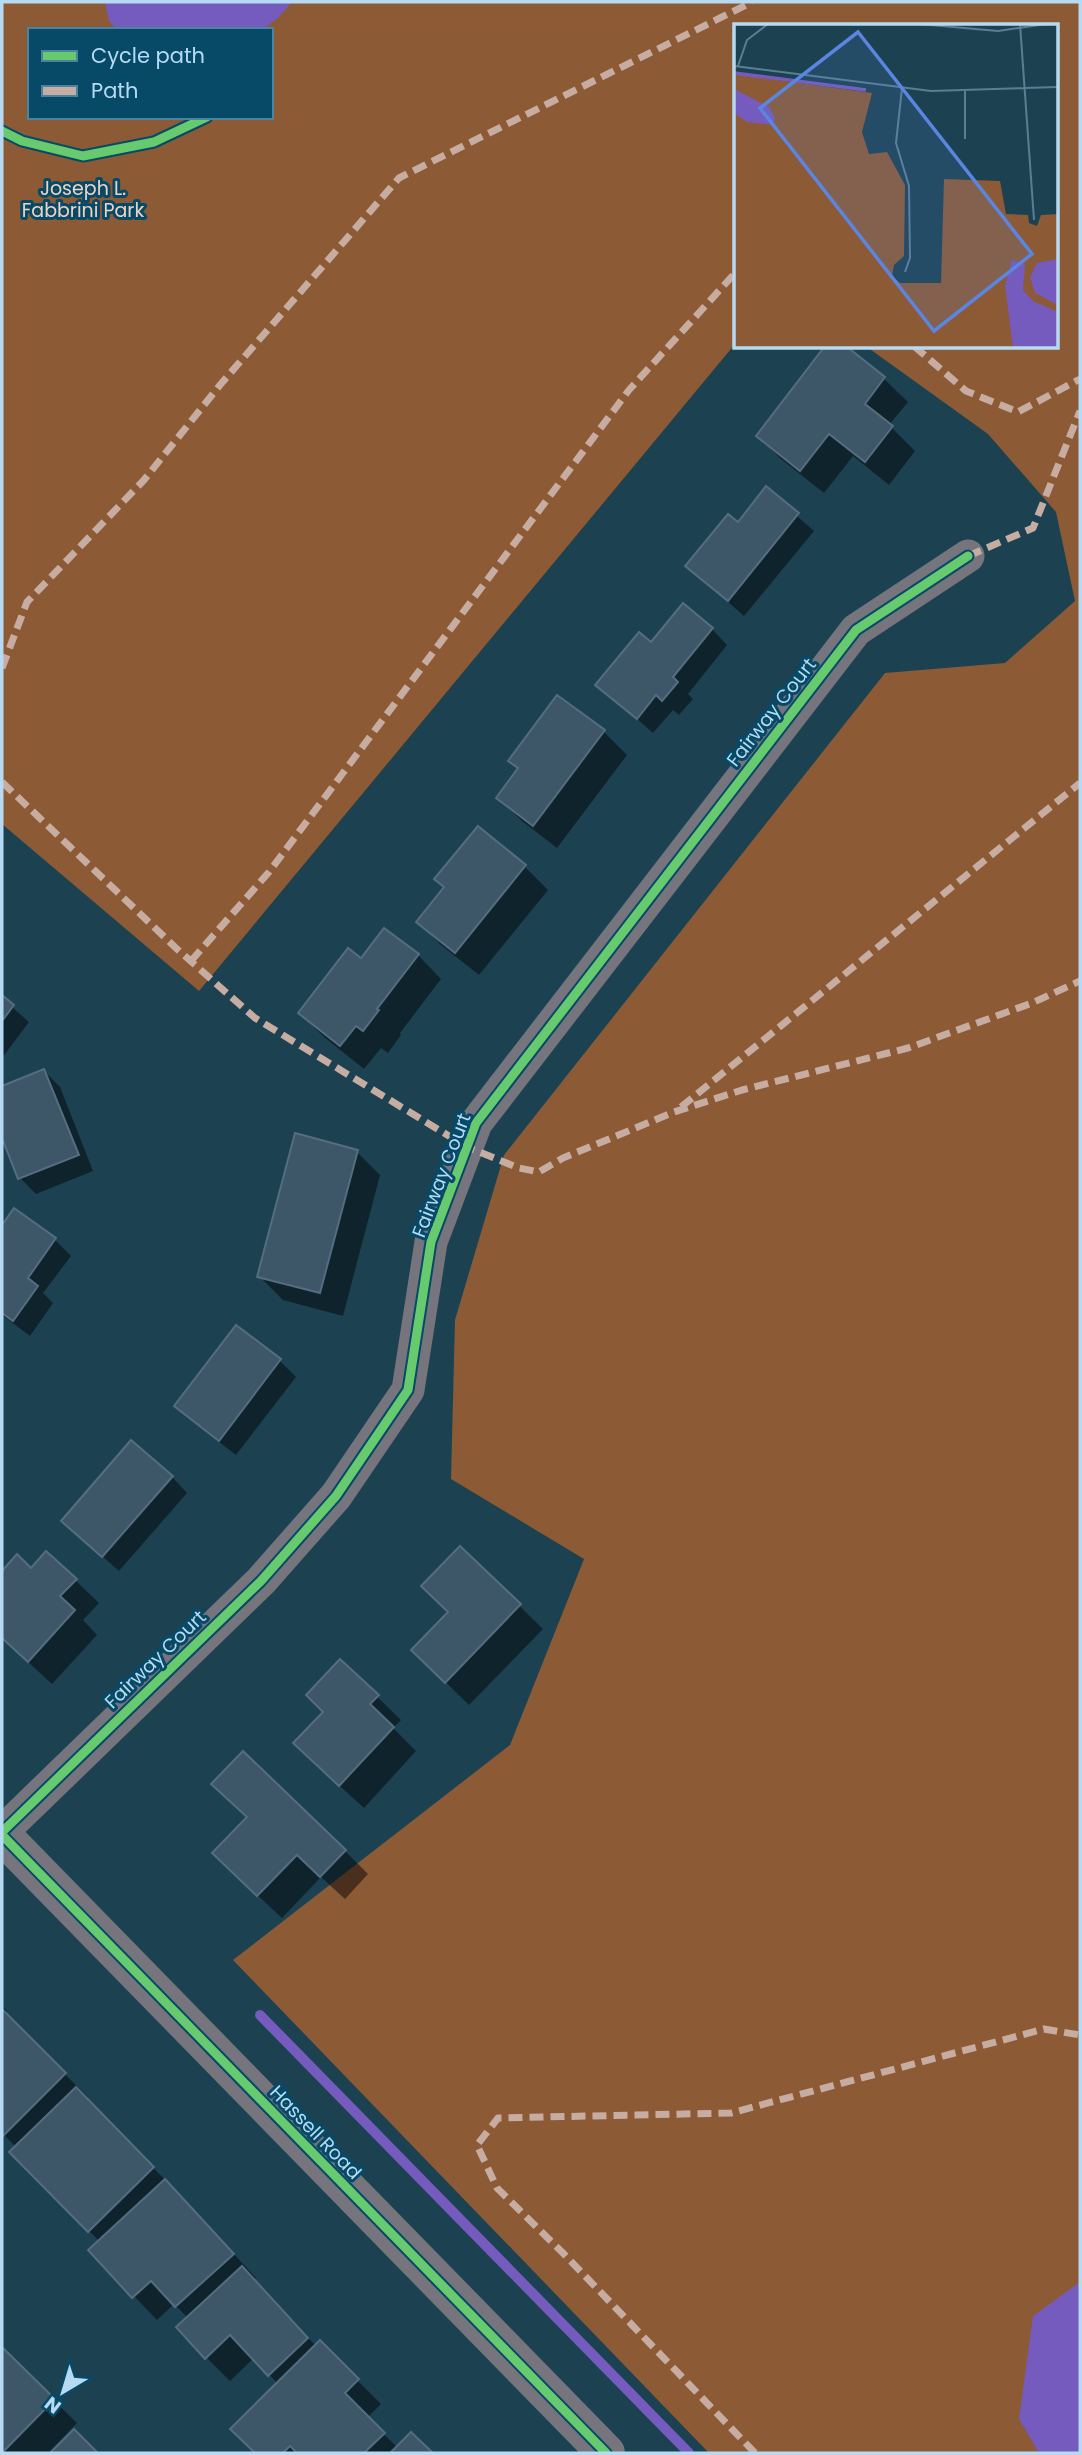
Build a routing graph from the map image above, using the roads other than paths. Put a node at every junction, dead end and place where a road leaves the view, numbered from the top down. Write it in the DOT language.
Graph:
graph roads {
  1 [pos="968,556"];
  2 [pos="2,1834"];
  3 [pos="606,2453"];
  1 -- 2 [label="street, Fairway Court"];
  2 -- 3 [label="street, Hassell Road"];
}
